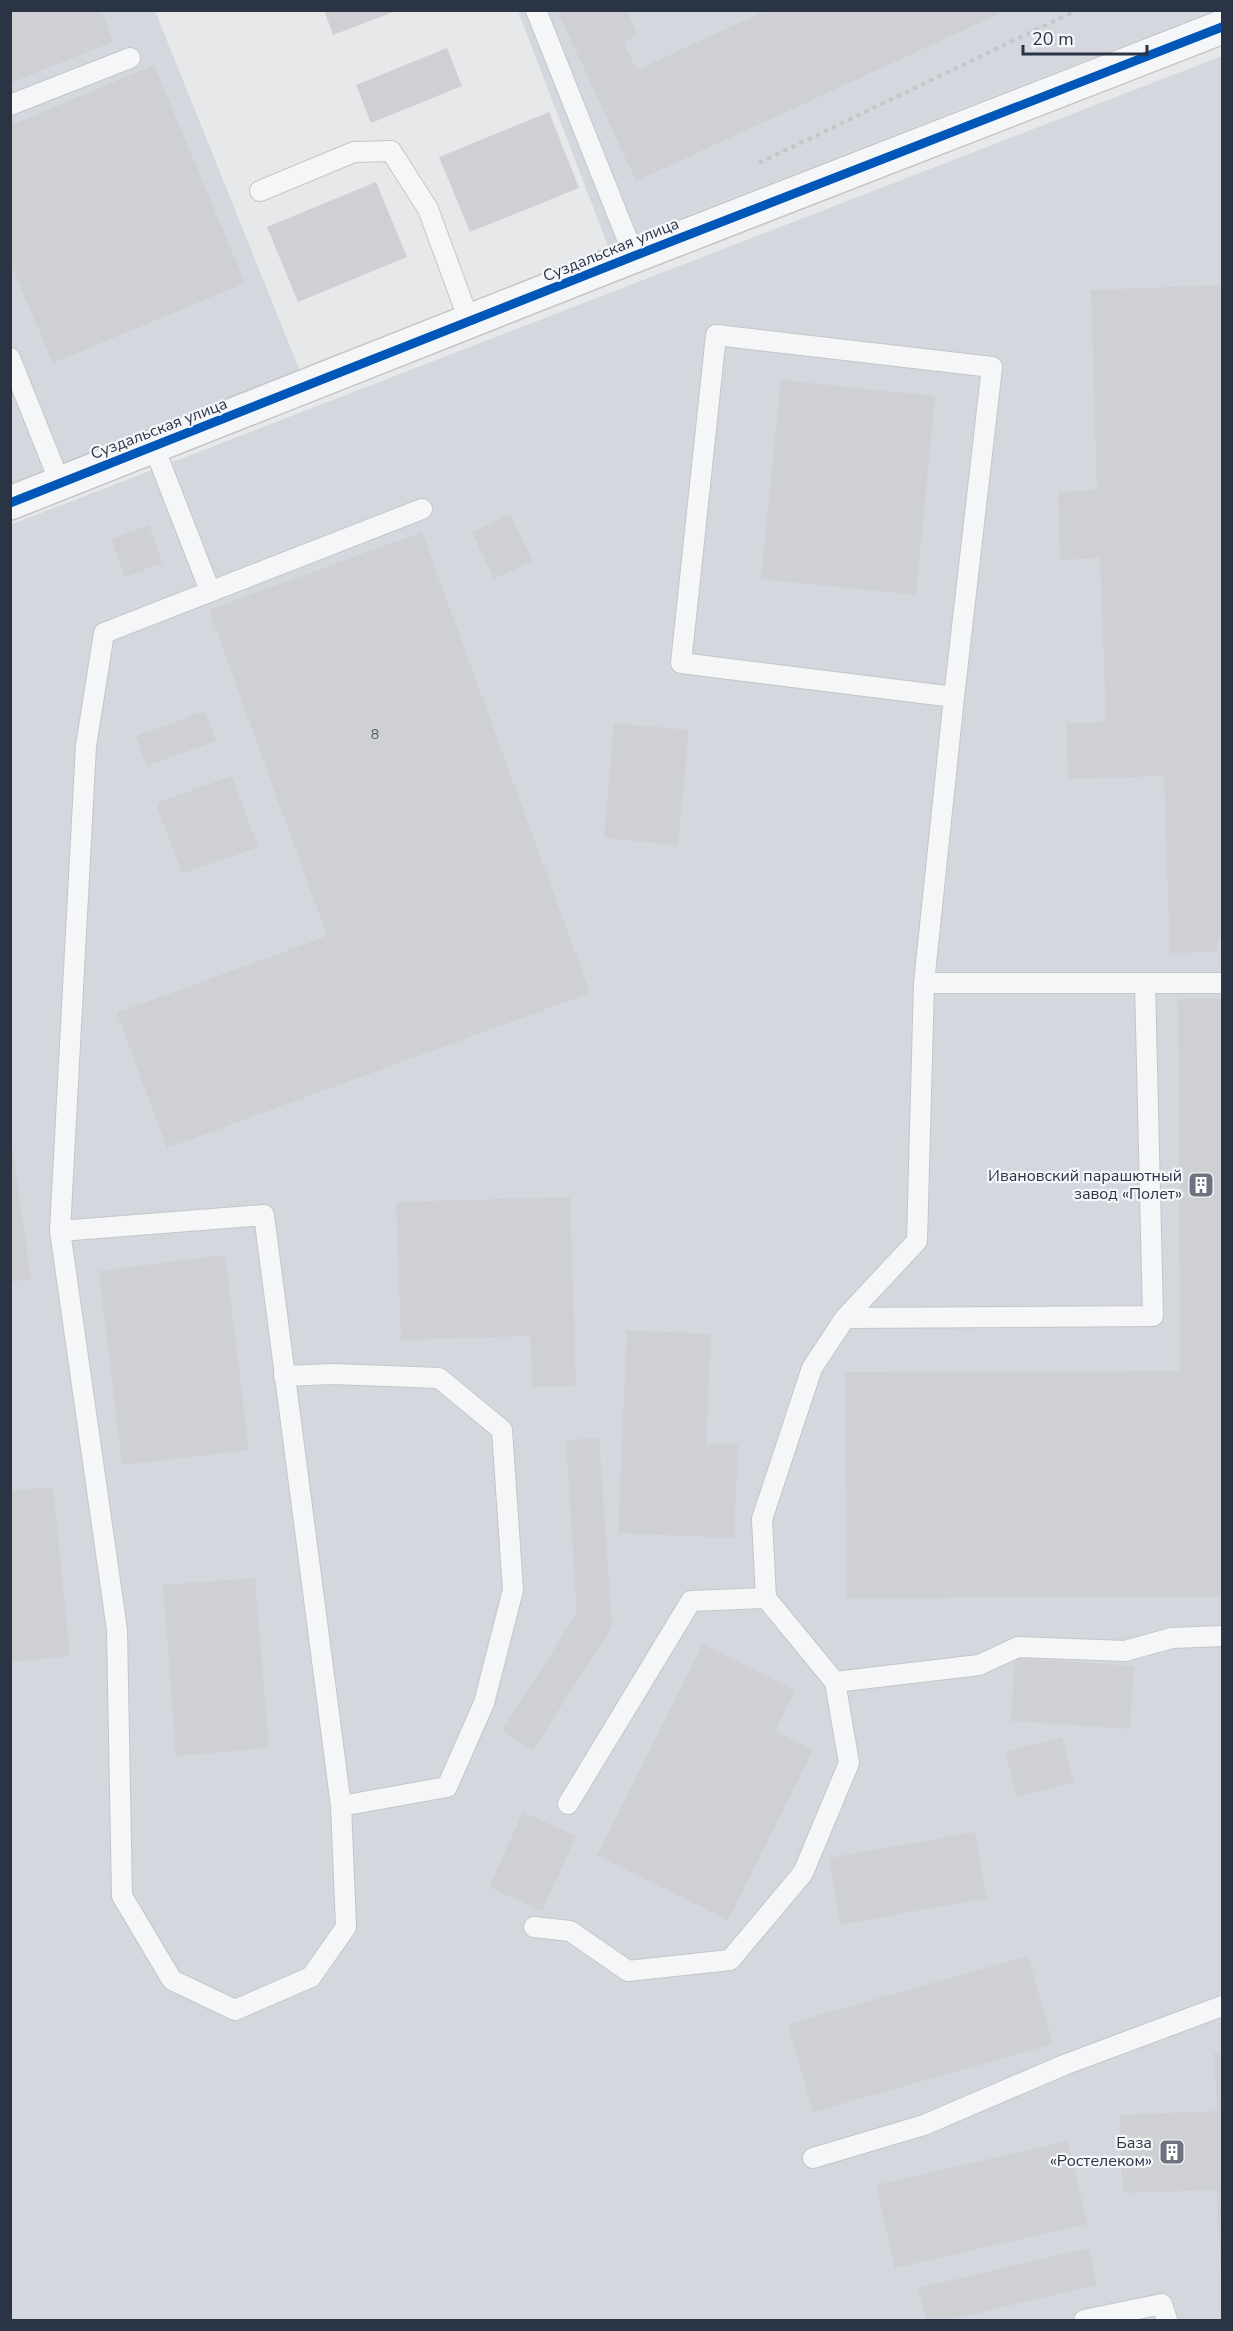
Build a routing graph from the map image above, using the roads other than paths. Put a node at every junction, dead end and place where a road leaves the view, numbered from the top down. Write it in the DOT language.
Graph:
graph roads {
  1 [pos="536,10"];
  2 [pos="1222,27"];
  3 [pos="130,58"];
  4 [pos="10,105"];
  5 [pos="260,191"];
  6 [pos="634,256"];
  7 [pos="470,322"];
  8 [pos="10,358"];
  9 [pos="154,447"];
  10 [pos="60,483"];
  11 [pos="10,503"];
  12 [pos="422,509"];
  13 [pos="210,591"];
  14 [pos="954,697"];
  15 [pos="924,983"];
  16 [pos="1145,983"];
  17 [pos="1222,983"];
  18 [pos="60,1231"];
  19 [pos="845,1318"];
  20 [pos="284,1376"];
  21 [pos="766,1598"];
  22 [pos="1222,1636"];
  23 [pos="835,1682"];
  24 [pos="568,1804"];
  25 [pos="341,1806"];
  26 [pos="534,1927"];
  27 [pos="1222,2006"];
  28 [pos="813,2158"];
  29 [pos="1084,2320"];
  30 [pos="1167,2320"];
  1 -- 6 [label="lane"];
  2 -- 6 [label="street, Суздальская улица"];
  3 -- 4 [label="lane"];
  5 -- 7 [label="lane"];
  6 -- 7 [label="street, Суздальская улица"];
  7 -- 9 [label="street, Суздальская улица"];
  8 -- 10 [label="lane"];
  9 -- 10 [label="street, Суздальская улица"];
  9 -- 13 [label="lane"];
  10 -- 11 [label="street, Суздальская улица"];
  12 -- 13 [label="lane"];
  13 -- 18 [label="lane"];
  14 -- 14 [label="lane"];
  14 -- 15 [label="lane"];
  15 -- 16 [label="lane"];
  15 -- 19 [label="lane"];
  16 -- 17 [label="lane"];
  16 -- 19 [label="lane"];
  18 -- 20 [label="lane"];
  18 -- 25 [label="lane"];
  19 -- 21 [label="lane"];
  20 -- 25 [label="lane"];
  20 -- 25 [label="lane"];
  21 -- 23 [label="lane"];
  21 -- 24 [label="lane"];
  22 -- 23 [label="lane"];
  23 -- 26 [label="lane"];
  27 -- 28 [label="lane"];
  29 -- 30 [label="lane"];
}
